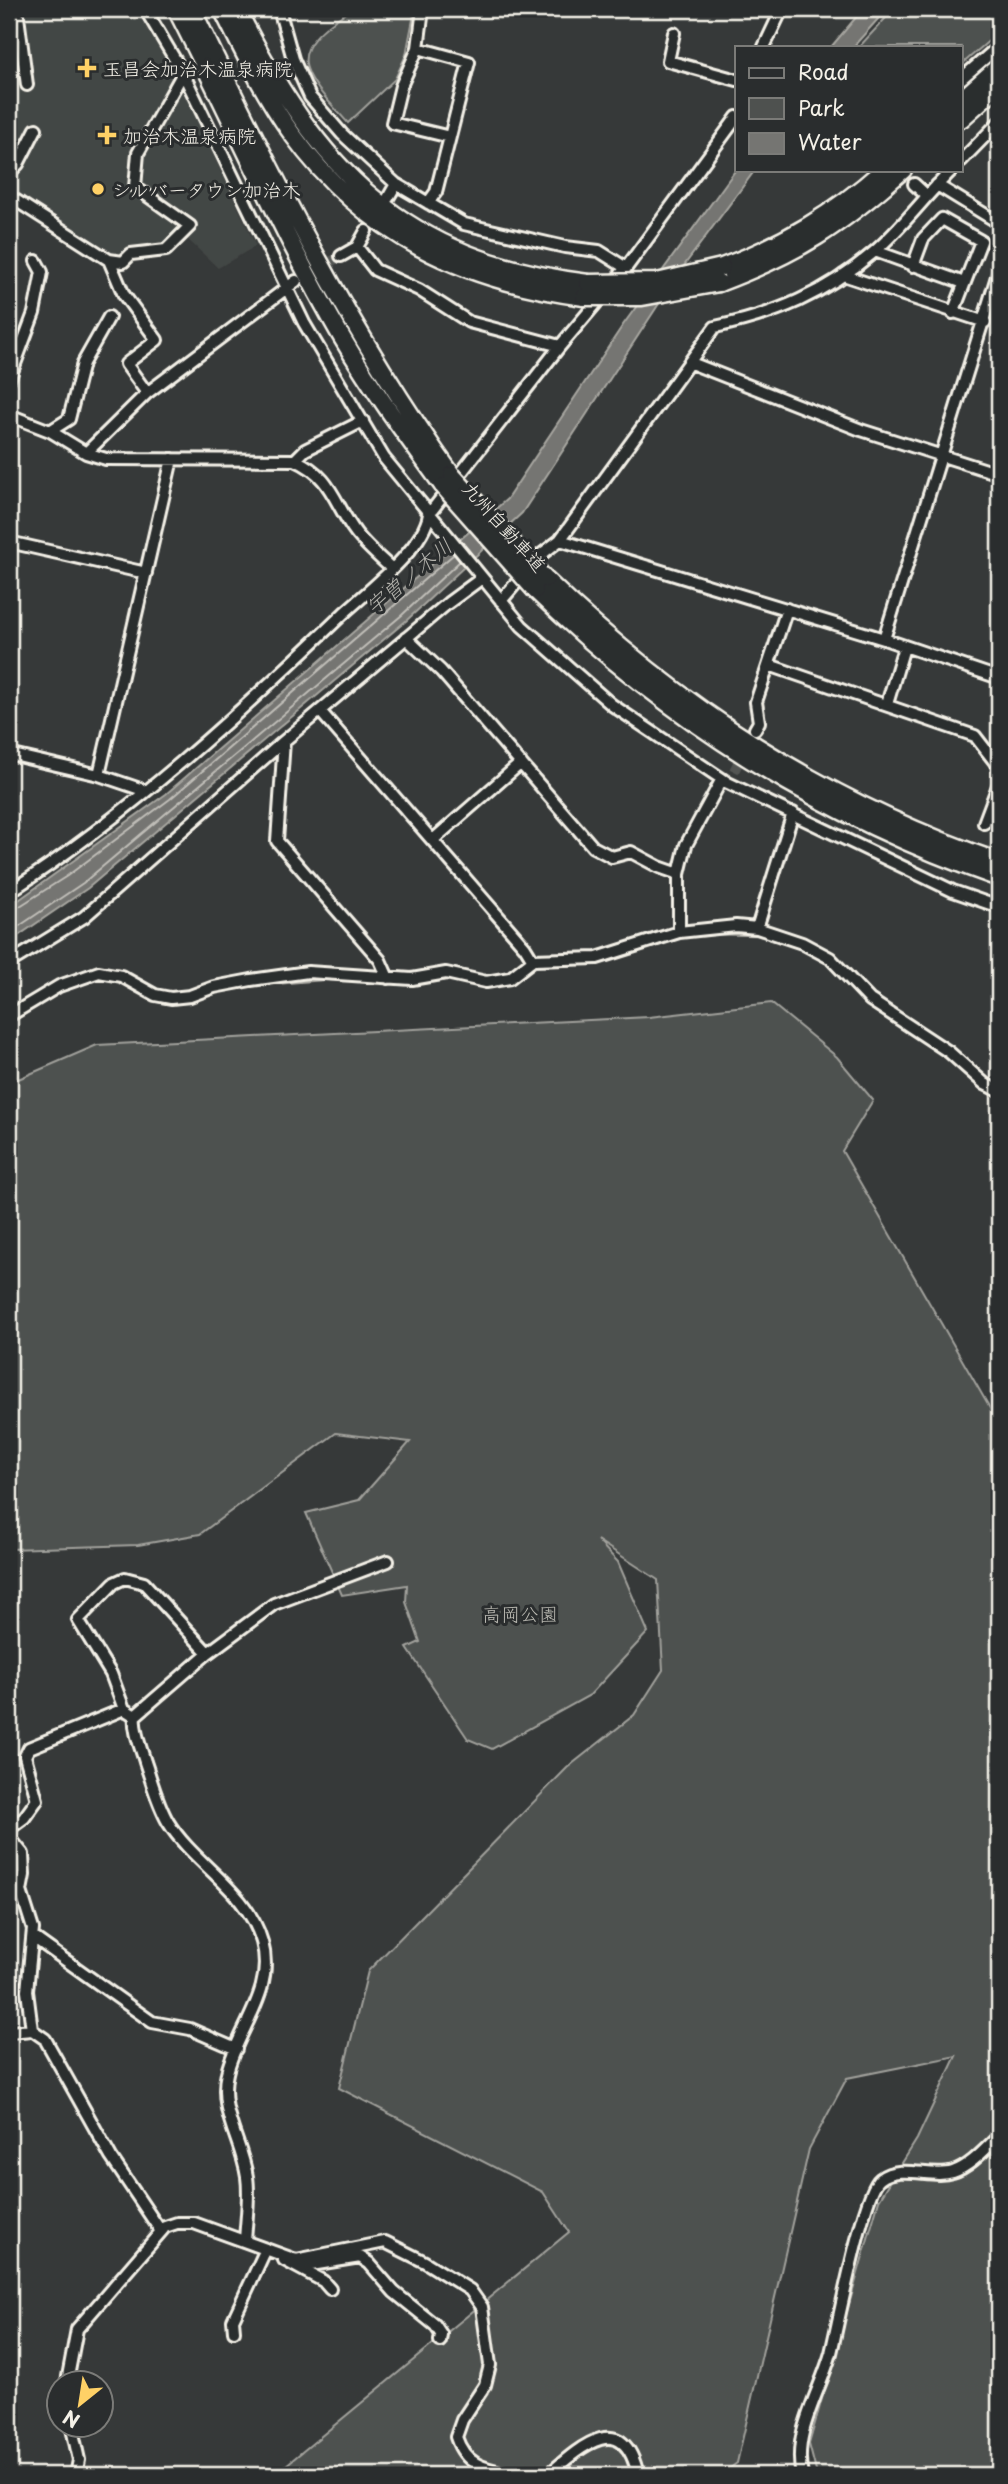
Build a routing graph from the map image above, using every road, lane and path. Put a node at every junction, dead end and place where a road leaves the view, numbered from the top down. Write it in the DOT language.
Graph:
graph roads {
  1 [pos="17,9"];
  2 [pos="145,9"];
  3 [pos="222,9"];
  4 [pos="237,9"];
  5 [pos="279,9"];
  6 [pos="423,9"];
  7 [pos="782,9"];
  8 [pos="181,11"];
  9 [pos="674,33"];
  10 [pos="764,46"];
  11 [pos="999,46"];
  12 [pos="418,48"];
  13 [pos="999,66"];
  14 [pos="183,73"];
  15 [pos="962,78"];
  16 [pos="735,79"];
  17 [pos="27,85"];
  18 [pos="999,85"];
  19 [pos="962,99"];
  20 [pos="962,118"];
  21 [pos="735,120"];
  22 [pos="999,122"];
  23 [pos="36,129"];
  24 [pos="450,137"];
  25 [pos="962,160"];
  26 [pos="880,172"];
  27 [pos="901,172"];
  28 [pos="950,172"];
  29 [pos="9,173"];
  30 [pos="397,184"];
  31 [pos="914,184"];
  32 [pos="937,185"];
  33 [pos="9,196"];
  34 [pos="927,196"];
  35 [pos="388,198"];
  36 [pos="428,203"];
  37 [pos="999,223"];
  38 [pos="366,231"];
  39 [pos="357,247"];
  40 [pos="875,251"];
  41 [pos="341,256"];
  42 [pos="109,260"];
  43 [pos="36,261"];
  44 [pos="913,266"];
  45 [pos="626,268"];
  46 [pos="999,270"];
  47 [pos="721,275"];
  48 [pos="843,275"];
  49 [pos="291,283"];
  50 [pos="964,283"];
  51 [pos="586,290"];
  52 [pos="953,313"];
  53 [pos="109,317"];
  54 [pos="985,322"];
  55 [pos="560,346"];
  56 [pos="691,363"];
  57 [pos="9,380"];
  58 [pos="147,393"];
  59 [pos="9,415"];
  60 [pos="363,421"];
  61 [pos="50,431"];
  62 [pos="86,453"];
  63 [pos="943,456"];
  64 [pos="172,459"];
  65 [pos="295,460"];
  66 [pos="999,474"];
  67 [pos="429,514"];
  68 [pos="560,540"];
  69 [pos="9,541"];
  70 [pos="391,568"];
  71 [pos="146,573"];
  72 [pos="480,576"];
  73 [pos="540,585"];
  74 [pos="501,601"];
  75 [pos="787,609"];
  76 [pos="406,638"];
  77 [pos="884,639"];
  78 [pos="904,647"];
  79 [pos="769,665"];
  80 [pos="999,678"];
  81 [pos="887,704"];
  82 [pos="320,711"];
  83 [pos="755,729"];
  84 [pos="285,741"];
  85 [pos="9,754"];
  86 [pos="521,763"];
  87 [pos="734,771"];
  88 [pos="99,775"];
  89 [pos="725,781"];
  90 [pos="146,791"];
  91 [pos="793,813"];
  92 [pos="984,823"];
  93 [pos="433,840"];
  94 [pos="999,862"];
  95 [pos="679,874"];
  96 [pos="999,878"];
  97 [pos="9,892"];
  98 [pos="999,907"];
  99 [pos="757,928"];
  100 [pos="678,932"];
  101 [pos="533,960"];
  102 [pos="9,963"];
  103 [pos="388,978"];
  104 [pos="9,1016"];
  105 [pos="999,1091"];
  106 [pos="388,1560"];
  107 [pos="208,1653"];
  108 [pos="124,1709"];
  109 [pos="135,1716"];
  110 [pos="33,1937"];
  111 [pos="32,2030"];
  112 [pos="9,2032"];
  113 [pos="236,2049"];
  114 [pos="999,2136"];
  115 [pos="160,2231"];
  116 [pos="245,2241"];
  117 [pos="272,2251"];
  118 [pos="298,2260"];
  119 [pos="330,2290"];
  120 [pos="234,2331"];
  121 [pos="440,2341"];
  122 [pos="70,2368"];
  123 [pos="74,2438"];
  124 [pos="76,2475"];
  125 [pos="516,2475"];
  126 [pos="548,2475"];
  127 [pos="638,2475"];
  128 [pos="802,2475"];
  1 -- 17 [label="street"];
  2 -- 14 [label="street"];
  3 -- 51 [label="highway"];
  4 -- 51 [label="highway"];
  5 -- 30 [label="street"];
  6 -- 12 [label="street"];
  7 -- 10 [label="street"];
  8 -- 73 [label="highway, 九州自動車道, bridge"];
  9 -- 16 [label="street"];
  11 -- 15 [label="street"];
  12 -- 24 [label="street"];
  12 -- 24 [label="street"];
  13 -- 19 [label="highway"];
  14 -- 42 [label="street"];
  14 -- 49 [label="street"];
  18 -- 20 [label="highway"];
  21 -- 45 [label="street"];
  22 -- 25 [label="street"];
  23 -- 29 [label="street"];
  24 -- 36 [label="street"];
  26 -- 47 [label="highway"];
  27 -- 47 [label="highway"];
  28 -- 32 [label="street"];
  30 -- 35 [label="street"];
  30 -- 36 [label="street"];
  31 -- 34 [label="street"];
  32 -- 34 [label="street"];
  32 -- 37 [label="street"];
  33 -- 42 [label="street"];
  34 -- 40 [label="street"];
  36 -- 45 [label="street"];
  38 -- 39 [label="street"];
  39 -- 41 [label="street"];
  39 -- 55 [label="street"];
  40 -- 44 [label="street"];
  40 -- 48 [label="street"];
  42 -- 58 [label="street"];
  43 -- 57 [label="street"];
  44 -- 50 [label="street"];
  44 -- 50 [label="street"];
  45 -- 55 [label="street"];
  46 -- 54 [label="street"];
  47 -- 51 [label="highway, bridge"];
  48 -- 52 [label="street"];
  48 -- 56 [label="street"];
  49 -- 58 [label="street"];
  49 -- 60 [label="street"];
  50 -- 52 [label="street"];
  52 -- 54 [label="street"];
  53 -- 61 [label="street"];
  54 -- 63 [label="street"];
  55 -- 67 [label="street"];
  56 -- 63 [label="street"];
  56 -- 68 [label="street"];
  58 -- 62 [label="street"];
  59 -- 61 [label="street"];
  60 -- 65 [label="street"];
  60 -- 67 [label="street"];
  61 -- 62 [label="street"];
  62 -- 64 [label="street"];
  63 -- 66 [label="street"];
  63 -- 77 [label="street"];
  64 -- 65 [label="street"];
  64 -- 71 [label="street"];
  65 -- 70 [label="street"];
  67 -- 70 [label="street"];
  67 -- 72 [label="street"];
  68 -- 74 [label="street"];
  68 -- 75 [label="street"];
  69 -- 71 [label="street"];
  70 -- 90 [label="street"];
  71 -- 88 [label="street"];
  72 -- 74 [label="street"];
  72 -- 76 [label="street"];
  73 -- 94 [label="highway, 九州自動車道"];
  73 -- 96 [label="highway, 九州自動車道"];
  74 -- 89 [label="street"];
  75 -- 77 [label="street"];
  75 -- 79 [label="street"];
  76 -- 82 [label="street"];
  76 -- 86 [label="street"];
  77 -- 78 [label="street"];
  78 -- 80 [label="street"];
  78 -- 81 [label="street"];
  79 -- 81 [label="street"];
  79 -- 83 [label="street"];
  81 -- 92 [label="street"];
  82 -- 84 [label="street"];
  82 -- 93 [label="street"];
  84 -- 102 [label="street"];
  84 -- 103 [label="street"];
  85 -- 88 [label="street"];
  86 -- 93 [label="street"];
  86 -- 95 [label="street"];
  87 -- 89 [label="street"];
  88 -- 90 [label="street"];
  89 -- 91 [label="street"];
  89 -- 95 [label="street"];
  90 -- 97 [label="street"];
  91 -- 98 [label="street"];
  91 -- 99 [label="street"];
  93 -- 101 [label="street"];
  95 -- 100 [label="street"];
  99 -- 100 [label="street"];
  99 -- 105 [label="street"];
  100 -- 101 [label="street"];
  101 -- 103 [label="street"];
  103 -- 104 [label="street"];
  106 -- 107 [label="street"];
  107 -- 108 [label="street"];
  107 -- 109 [label="street"];
  108 -- 109 [label="street"];
  108 -- 110 [label="street"];
  109 -- 113 [label="street"];
  110 -- 111 [label="street"];
  110 -- 113 [label="street"];
  111 -- 112 [label="street"];
  111 -- 115 [label="street"];
  113 -- 116 [label="street"];
  114 -- 128 [label="street"];
  115 -- 116 [label="street"];
  115 -- 122 [label="street"];
  116 -- 117 [label="street"];
  117 -- 118 [label="street"];
  117 -- 119 [label="street"];
  117 -- 120 [label="street"];
  118 -- 121 [label="street"];
  118 -- 125 [label="street"];
  123 -- 124 [label="street"];
  126 -- 127 [label="street"];
}
